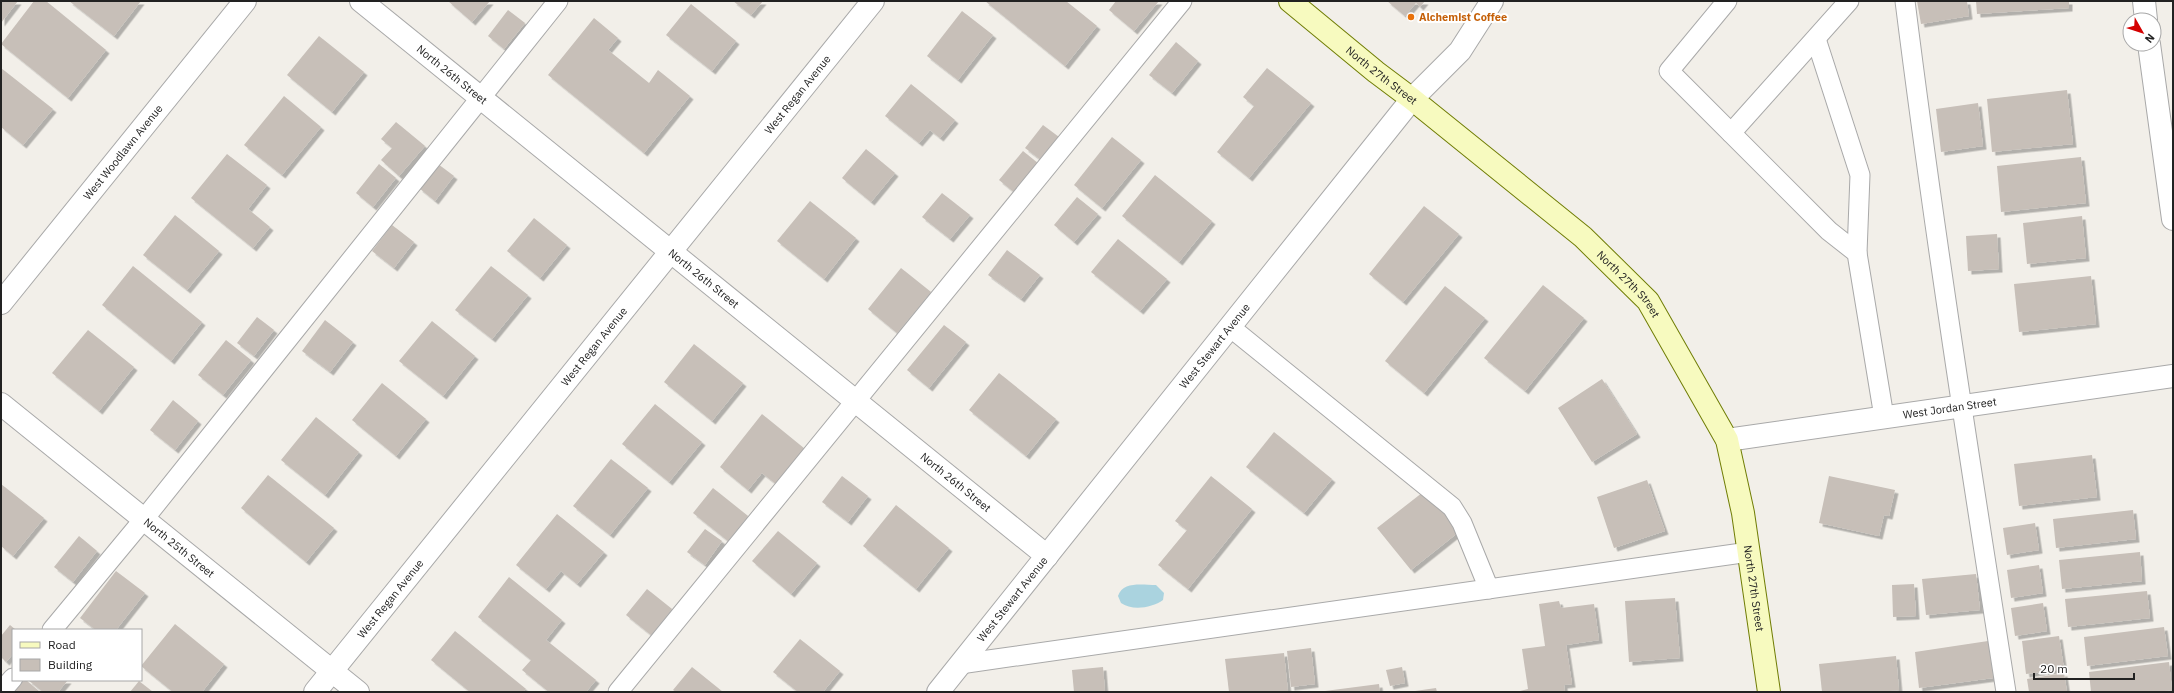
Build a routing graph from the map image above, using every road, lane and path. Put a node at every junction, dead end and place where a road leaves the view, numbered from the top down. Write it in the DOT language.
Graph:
graph roads {
  1 [pos="245,1"];
  2 [pos="361,1"];
  3 [pos="558,1"];
  4 [pos="873,1"];
  5 [pos="1182,1"];
  6 [pos="1290,1"];
  7 [pos="1492,1"];
  8 [pos="1727,1"];
  9 [pos="1849,1"];
  10 [pos="1905,1"];
  11 [pos="2144,1"];
  12 [pos="2145,12"];
  13 [pos="1816,39"];
  14 [pos="2150,52"];
  15 [pos="480,98"];
  16 [pos="1412,99"];
  17 [pos="1731,133"];
  18 [pos="2173,219"];
  19 [pos="670,252"];
  20 [pos="1857,253"];
  21 [pos="1,303"];
  22 [pos="1230,327"];
  23 [pos="2173,376"];
  24 [pos="855,401"];
  25 [pos="1,404"];
  26 [pos="1960,406"];
  27 [pos="1884,417"];
  28 [pos="1727,440"];
  29 [pos="144,519"];
  30 [pos="1749,552"];
  31 [pos="1048,556"];
  32 [pos="1489,589"];
  33 [pos="53,629"];
  34 [pos="960,664"];
  35 [pos="332,672"];
  36 [pos="12,679"];
  37 [pos="1,692"];
  38 [pos="315,692"];
  39 [pos="358,692"];
  40 [pos="618,692"];
  41 [pos="938,692"];
  42 [pos="1769,692"];
  43 [pos="2006,692"];
  1 -- 21 [label="street, West Woodlawn Avenue"];
  2 -- 15 [label="street, North 26th Street"];
  3 -- 15 [label="lane"];
  4 -- 19 [label="street, West Regan Avenue"];
  5 -- 24 [label="lane"];
  6 -- 16 [label="street, North 27th Street"];
  7 -- 16 [label="street, West Stewart Avenue"];
  8 -- 17 [label="lane"];
  9 -- 13 [label="lane"];
  10 -- 26 [label="lane"];
  11 -- 12 [label="street"];
  13 -- 17 [label="lane"];
  13 -- 20 [label="lane"];
  14 -- 18 [label="street"];
  15 -- 19 [label="street, North 26th Street"];
  15 -- 29 [label="lane"];
  16 -- 22 [label="street, West Stewart Avenue"];
  16 -- 28 [label="street, North 27th Street"];
  17 -- 20 [label="lane"];
  19 -- 24 [label="street, North 26th Street"];
  19 -- 35 [label="street, West Regan Avenue"];
  20 -- 27 [label="lane"];
  22 -- 31 [label="street, West Stewart Avenue"];
  22 -- 32 [label="lane"];
  23 -- 26 [label="street, West Jordan Street"];
  24 -- 31 [label="street, North 26th Street"];
  24 -- 40 [label="lane"];
  25 -- 29 [label="street, North 25th Street"];
  26 -- 27 [label="street, West Jordan Street"];
  26 -- 43 [label="lane"];
  27 -- 28 [label="street, West Jordan Street"];
  28 -- 30 [label="street, North 27th Street"];
  29 -- 33 [label="lane"];
  29 -- 35 [label="street, North 25th Street"];
  30 -- 32 [label="lane"];
  30 -- 42 [label="street, North 27th Street"];
  31 -- 34 [label="street, West Stewart Avenue"];
  32 -- 34 [label="lane"];
  34 -- 41 [label="street, West Stewart Avenue"];
  35 -- 38 [label="street, West Regan Avenue"];
  35 -- 39 [label="street, North 25th Street"];
  36 -- 37 [label="lane"];
}
